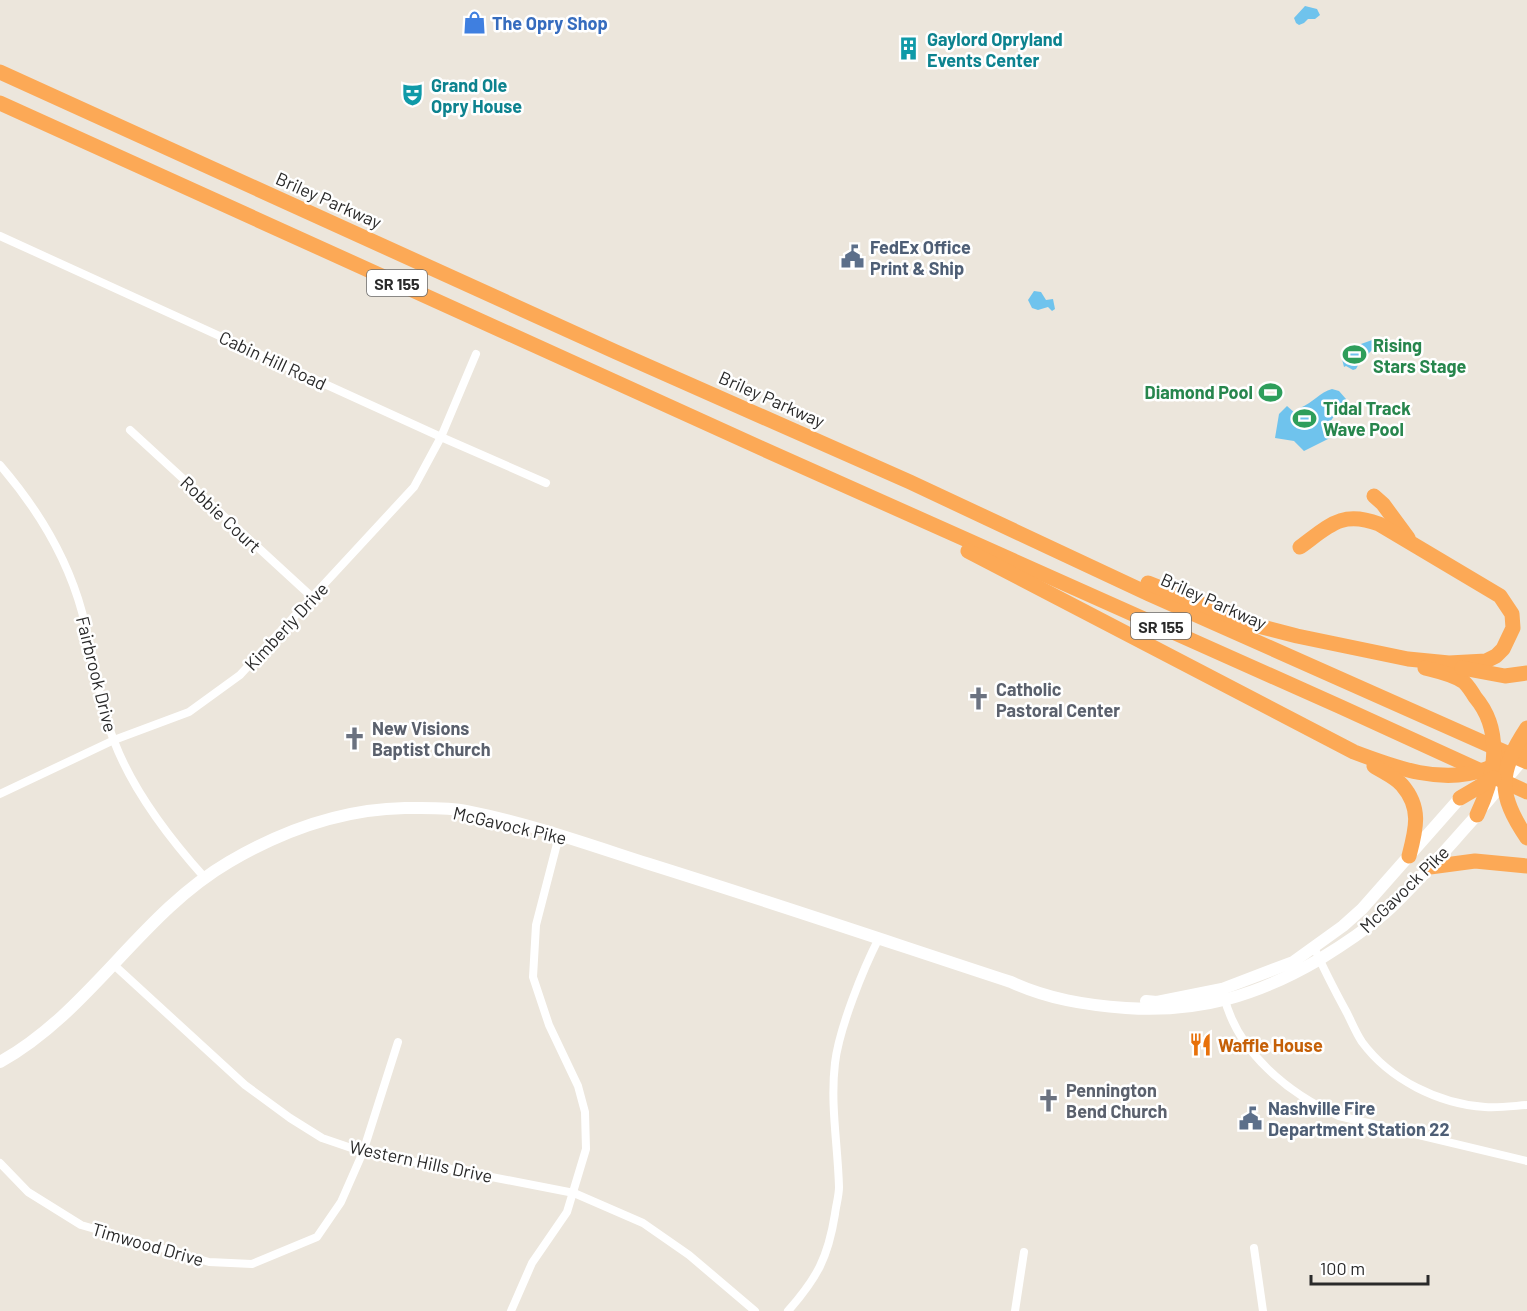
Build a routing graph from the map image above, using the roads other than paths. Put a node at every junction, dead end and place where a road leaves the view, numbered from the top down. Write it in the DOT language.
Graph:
graph roads {
  1 [pos="0,72"];
  2 [pos="0,103"];
  3 [pos="0,236"];
  4 [pos="476,354"];
  5 [pos="130,430"];
  6 [pos="441,437"];
  7 [pos="794,463"];
  8 [pos="0,465"];
  9 [pos="546,483"];
  10 [pos="1374,496"];
  11 [pos="998,522"];
  12 [pos="1414,545"];
  13 [pos="1300,547"];
  14 [pos="312,597"];
  15 [pos="1408,659"];
  16 [pos="1449,663"];
  17 [pos="1527,673"];
  18 [pos="1523,736"];
  19 [pos="114,740"];
  20 [pos="1354,753"];
  21 [pos="1500,773"];
  22 [pos="1527,792"];
  23 [pos="0,794"];
  24 [pos="1460,798"];
  25 [pos="1477,815"];
  26 [pos="559,836"];
  27 [pos="1527,838"];
  28 [pos="1408,856"];
  29 [pos="1527,866"];
  30 [pos="1430,867"];
  31 [pos="205,878"];
  32 [pos="879,938"];
  33 [pos="1314,947"];
  34 [pos="1319,959"];
  35 [pos="114,965"];
  36 [pos="1223,995"];
  37 [pos="398,1042"];
  38 [pos="0,1062"];
  39 [pos="1527,1105"];
  40 [pos="363,1152"];
  41 [pos="1527,1161"];
  42 [pos="0,1163"];
  43 [pos="574,1193"];
  44 [pos="1254,1248"];
  45 [pos="1024,1252"];
  46 [pos="511,1311"];
  47 [pos="755,1311"];
  48 [pos="788,1311"];
  49 [pos="1015,1311"];
  50 [pos="1263,1311"];
  1 -- 11 [label="highway, Briley Parkway / SR 155"];
  2 -- 7 [label="highway, SR 155"];
  3 -- 6 [label="street, Cabin Hill Road"];
  4 -- 6 [label="street, Kimberly Drive"];
  5 -- 14 [label="street, Robbie Court"];
  6 -- 9 [label="street, Cabin Hill Road"];
  6 -- 14 [label="street, Kimberly Drive"];
  7 -- 20 [label="highway"];
  7 -- 22 [label="highway, SR 155"];
  8 -- 19 [label="street, Fairbrook Drive"];
  10 -- 12 [label="highway"];
  11 -- 15 [label="highway"];
  11 -- 21 [label="highway, Briley Parkway / SR 155"];
  12 -- 13 [label="highway"];
  12 -- 16 [label="highway"];
  14 -- 19 [label="street, Kimberly Drive"];
  15 -- 16 [label="highway"];
  15 -- 21 [label="highway"];
  16 -- 17 [label="highway"];
  18 -- 21 [label="highway"];
  19 -- 23 [label="street, Kimberly Drive"];
  19 -- 31 [label="street, Fairbrook Drive"];
  20 -- 21 [label="highway"];
  20 -- 28 [label="highway"];
  21 -- 24 [label="highway"];
  21 -- 25 [label="highway"];
  21 -- 27 [label="highway"];
  24 -- 28 [label="main road, McGavock Pike"];
  25 -- 30 [label="main road, McGavock Pike"];
  26 -- 31 [label="main road, McGavock Pike"];
  26 -- 32 [label="main road, McGavock Pike"];
  26 -- 43 [label="street"];
  28 -- 33 [label="main road, McGavock Pike"];
  29 -- 30 [label="highway"];
  30 -- 34 [label="main road, McGavock Pike"];
  31 -- 35 [label="main road, McGavock Pike"];
  32 -- 36 [label="main road, McGavock Pike"];
  32 -- 48 [label="street"];
  33 -- 34 [label="street"];
  33 -- 36 [label="main road, McGavock Pike"];
  34 -- 36 [label="main road, McGavock Pike"];
  34 -- 39 [label="street"];
  35 -- 38 [label="main road, McGavock Pike"];
  35 -- 40 [label="street, Western Hills Drive"];
  36 -- 41 [label="street"];
  37 -- 40 [label="street, Timwood Drive"];
  40 -- 42 [label="street, Timwood Drive"];
  40 -- 43 [label="street, Western Hills Drive"];
  43 -- 46 [label="street"];
  43 -- 47 [label="street, Western Hills Drive"];
  44 -- 50 [label="street"];
  45 -- 49 [label="street"];
}
